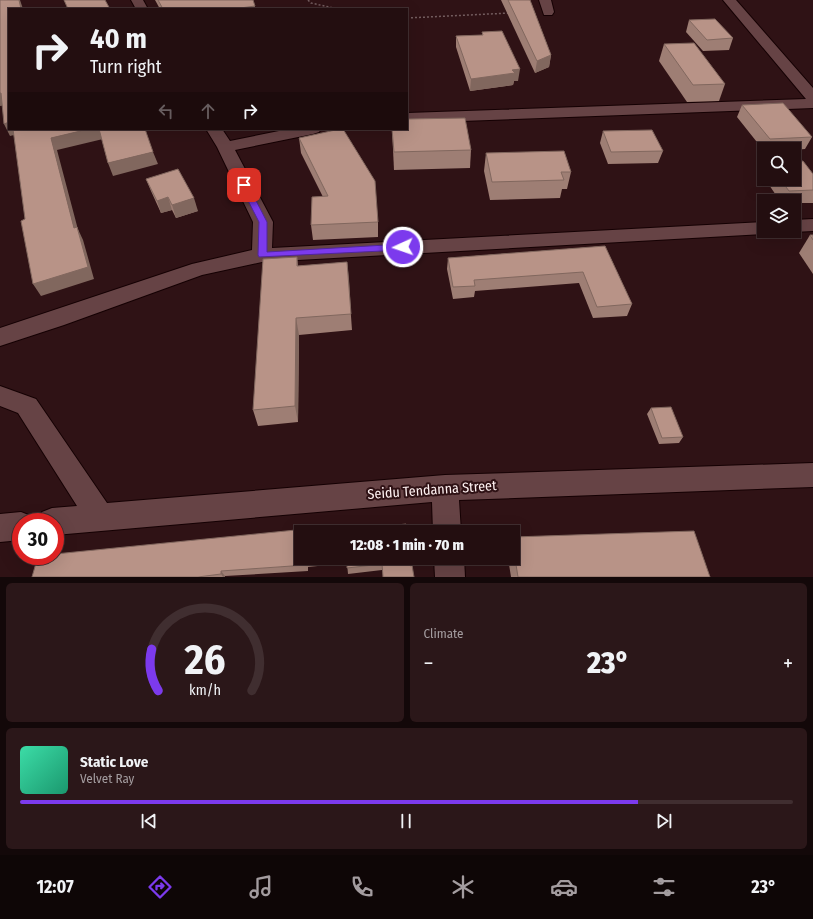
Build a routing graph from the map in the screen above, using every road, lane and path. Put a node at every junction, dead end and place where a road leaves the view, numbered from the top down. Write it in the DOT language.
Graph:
graph roads {
  1 [pos="308,0"];
  2 [pos="729,0"];
  3 [pos="547,6"];
  4 [pos="334,8"];
  5 [pos="408,18"];
  6 [pos="813,97"];
  7 [pos="813,103"];
  8 [pos="408,118"];
  9 [pos="215,130"];
  10 [pos="308,130"];
  11 [pos="225,147"];
  12 [pos="813,225"];
  13 [pos="801,226"];
  14 [pos="757,228"];
  15 [pos="262,255"];
  16 [pos="0,337"];
  17 [pos="0,396"];
  18 [pos="813,474"];
  19 [pos="445,488"];
  20 [pos="100,516"];
  21 [pos="64,520"];
  22 [pos="447,525"];
  23 [pos="12,527"];
  24 [pos="0,528"];
  25 [pos="449,565"];
  26 [pos="450,577"];
  1 -- 4 [label="path"];
  2 -- 6 [label="street"];
  3 -- 5 [label="path"];
  7 -- 8 [label="street"];
  9 -- 11 [label="street"];
  10 -- 11 [label="street"];
  11 -- 15 [label="street"];
  12 -- 13 [label="street"];
  14 -- 15 [label="street"];
  15 -- 16 [label="street"];
  17 -- 20 [label="street"];
  18 -- 19 [label="street, Seidu Tendanna Street"];
  19 -- 20 [label="street, Seidu Tendanna Street"];
  19 -- 22 [label="street"];
  20 -- 21 [label="street, Seidu Tendanna Street"];
  23 -- 24 [label="street"];
  25 -- 26 [label="street"];
}
